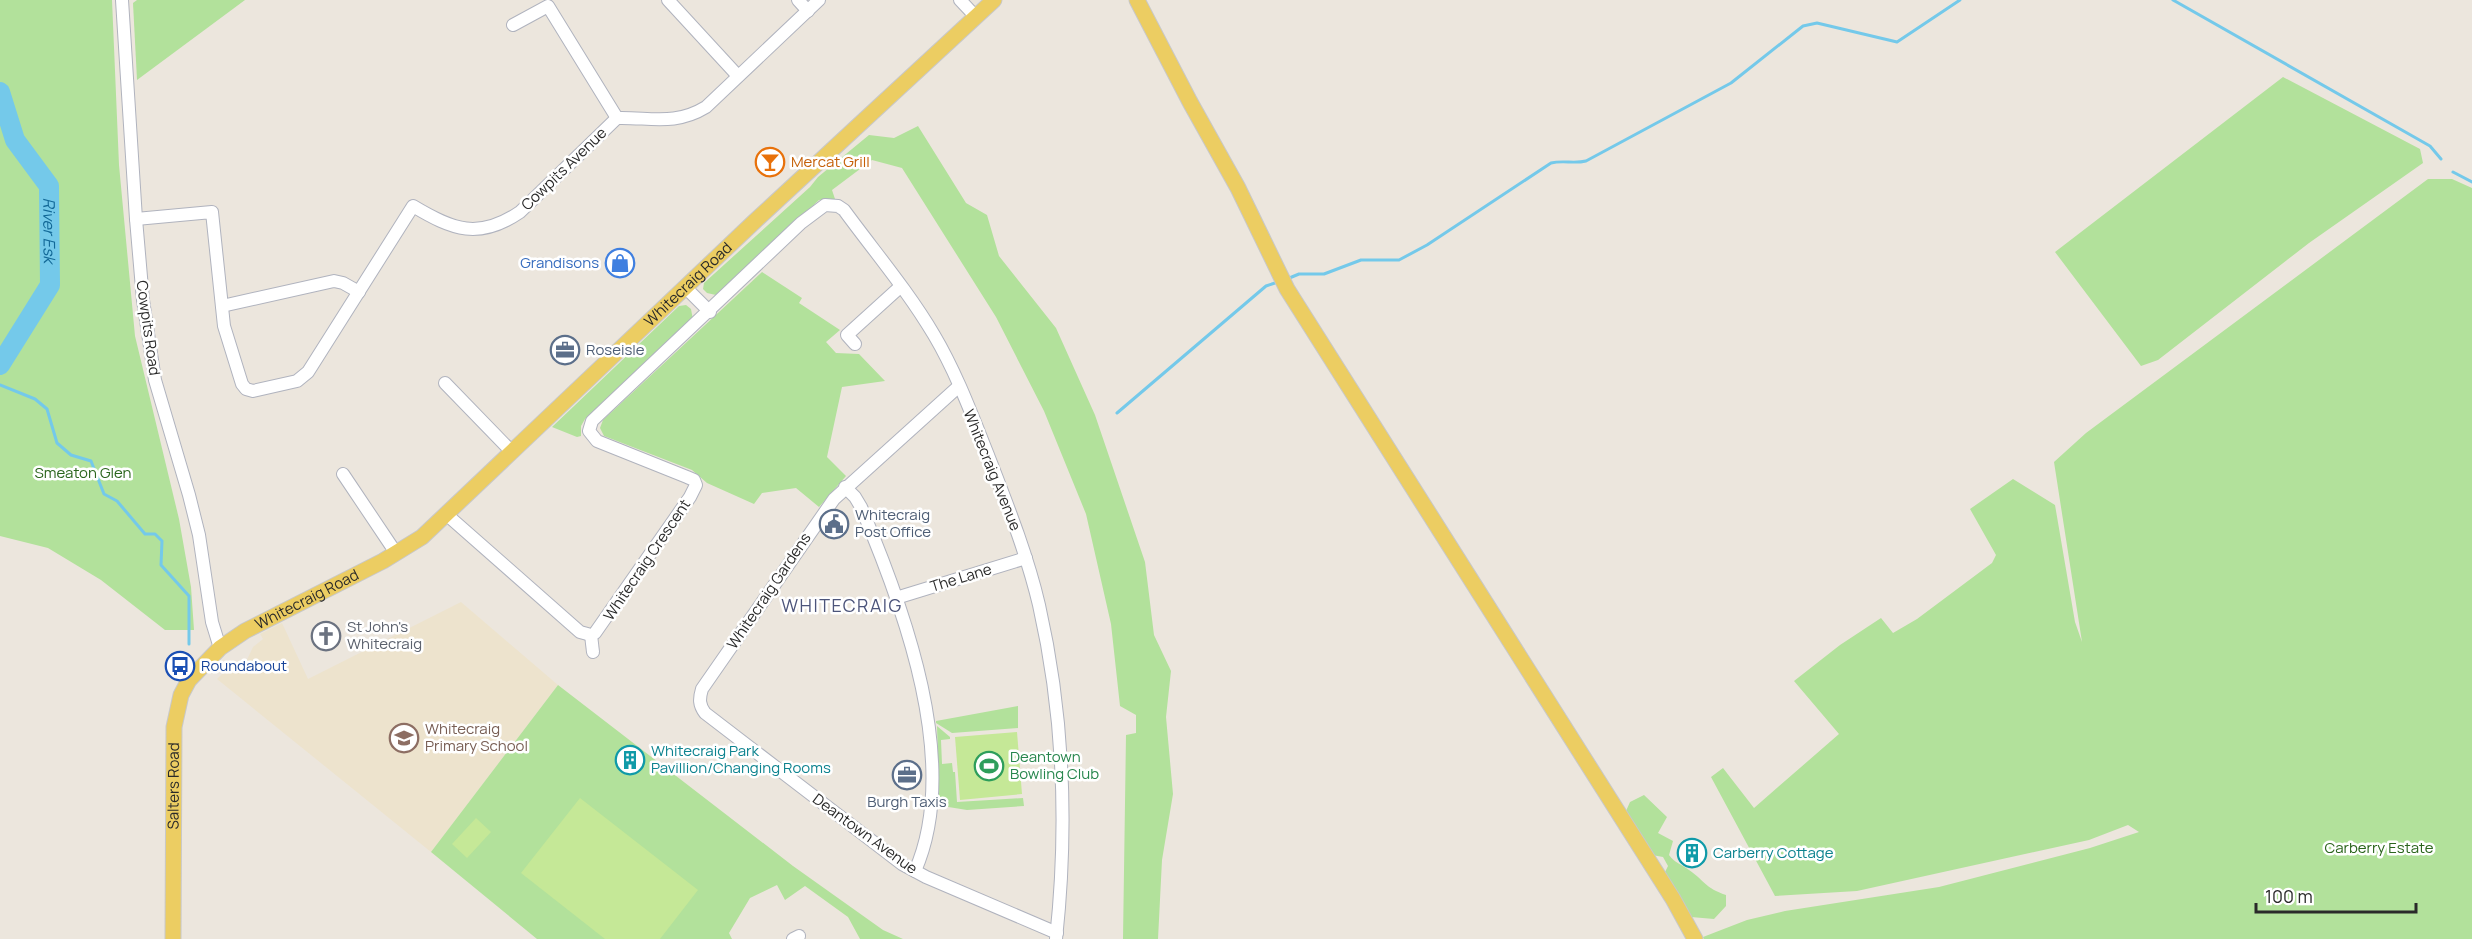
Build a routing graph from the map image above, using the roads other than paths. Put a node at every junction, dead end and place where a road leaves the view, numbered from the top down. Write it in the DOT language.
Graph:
graph roads {
  1 [pos="122,0"];
  2 [pos="668,0"];
  3 [pos="798,0"];
  4 [pos="819,0"];
  5 [pos="960,0"];
  6 [pos="994,0"];
  7 [pos="1137,0"];
  8 [pos="808,11"];
  9 [pos="976,17"];
  10 [pos="513,25"];
  11 [pos="738,76"];
  12 [pos="617,118"];
  13 [pos="136,219"];
  14 [pos="685,287"];
  15 [pos="900,287"];
  16 [pos="359,292"];
  17 [pos="222,306"];
  18 [pos="710,312"];
  19 [pos="855,344"];
  20 [pos="444,383"];
  21 [pos="958,387"];
  22 [pos="511,451"];
  23 [pos="343,474"];
  24 [pos="845,487"];
  25 [pos="446,514"];
  26 [pos="396,553"];
  27 [pos="1026,558"];
  28 [pos="896,598"];
  29 [pos="591,635"];
  30 [pos="220,648"];
  31 [pos="593,652"];
  32 [pos="699,698"];
  33 [pos="915,872"];
  34 [pos="1056,936"];
  35 [pos="173,939"];
  36 [pos="1695,939"];
  1 -- 13 [label="street, Cowpits Road"];
  2 -- 11 [label="street"];
  3 -- 8 [label="street"];
  4 -- 8 [label="street, Cowpits Avenue"];
  5 -- 9 [label="street"];
  6 -- 9 [label="main road, Whitecraig Road"];
  7 -- 36 [label="main road"];
  8 -- 11 [label="street, Cowpits Avenue"];
  9 -- 14 [label="main road, Whitecraig Road"];
  10 -- 12 [label="street"];
  11 -- 12 [label="street, Cowpits Avenue"];
  12 -- 16 [label="street, Cowpits Avenue"];
  13 -- 17 [label="street"];
  13 -- 30 [label="street, Cowpits Road"];
  14 -- 18 [label="street"];
  14 -- 22 [label="main road, Whitecraig Road"];
  15 -- 18 [label="street, Whitecraig Avenue"];
  15 -- 19 [label="street"];
  15 -- 21 [label="street, Whitecraig Avenue"];
  16 -- 17 [label="street"];
  16 -- 17 [label="street"];
  18 -- 29 [label="street, Whitecraig Crescent"];
  20 -- 22 [label="street"];
  21 -- 24 [label="street, Whitecraig Gardens"];
  21 -- 27 [label="street, Whitecraig Avenue"];
  22 -- 25 [label="main road, Whitecraig Road"];
  23 -- 26 [label="street"];
  24 -- 28 [label="street"];
  24 -- 32 [label="street, Whitecraig Gardens"];
  25 -- 26 [label="main road, Whitecraig Road"];
  25 -- 29 [label="street"];
  26 -- 30 [label="main road, Whitecraig Road"];
  27 -- 28 [label="street, The Lane"];
  27 -- 34 [label="street, Whitecraig Avenue"];
  28 -- 33 [label="street"];
  29 -- 31 [label="street"];
  30 -- 35 [label="main road, Salters Road"];
  32 -- 33 [label="street, Deantown Avenue"];
  33 -- 34 [label="street, Deantown Avenue"];
}
